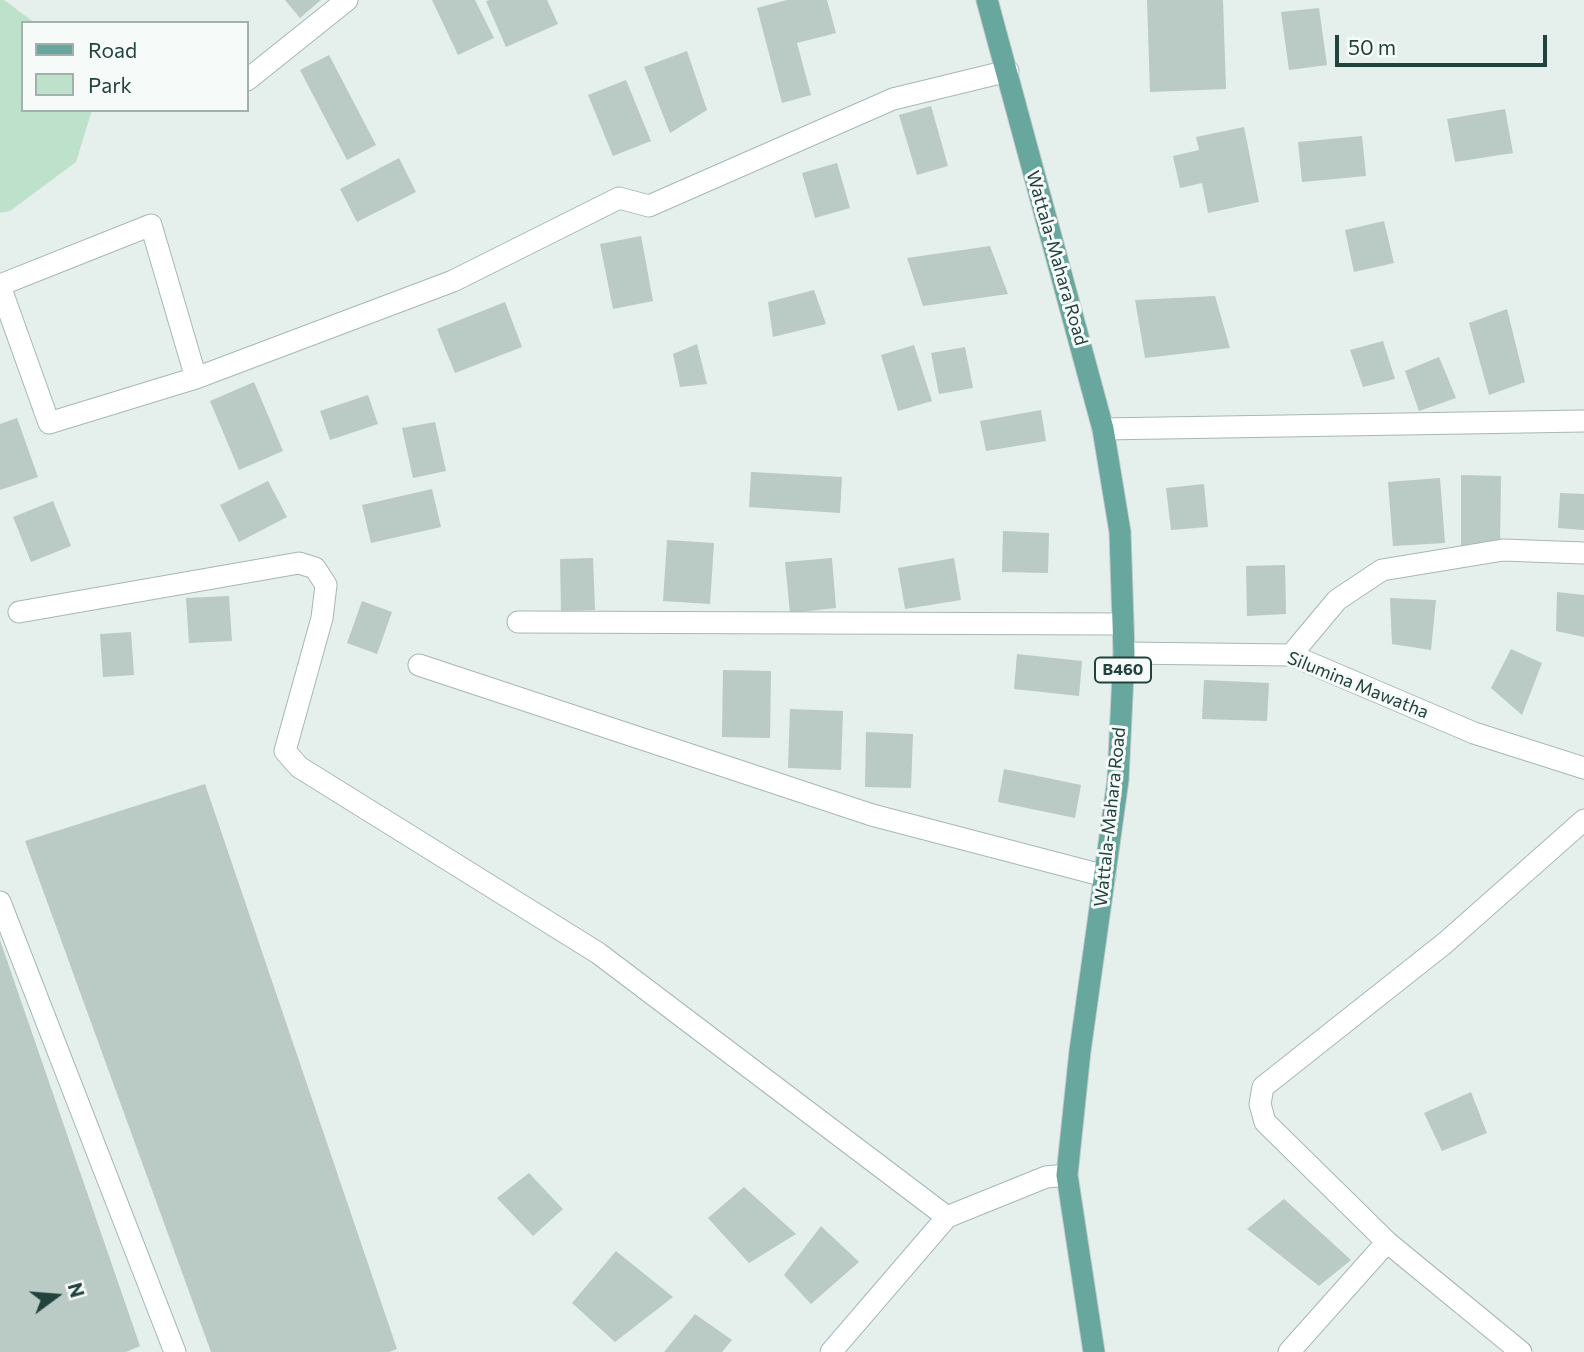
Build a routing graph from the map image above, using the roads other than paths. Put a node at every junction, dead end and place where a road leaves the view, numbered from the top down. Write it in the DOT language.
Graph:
graph roads {
  1 [pos="347,0"];
  2 [pos="987,0"];
  3 [pos="1008,71"];
  4 [pos="248,79"];
  5 [pos="0,286"];
  6 [pos="197,378"];
  7 [pos="1584,421"];
  8 [pos="1103,429"];
  9 [pos="1584,553"];
  10 [pos="19,612"];
  11 [pos="518,622"];
  12 [pos="1123,624"];
  13 [pos="1124,653"];
  14 [pos="1291,655"];
  15 [pos="419,664"];
  16 [pos="1584,768"];
  17 [pos="1584,820"];
  18 [pos="1105,876"];
  19 [pos="0,902"];
  20 [pos="1067,1175"];
  21 [pos="947,1217"];
  22 [pos="1387,1242"];
  23 [pos="175,1352"];
  24 [pos="831,1352"];
  25 [pos="1094,1352"];
  26 [pos="1289,1352"];
  27 [pos="1521,1352"];
  1 -- 4 [label="street"];
  2 -- 3 [label="main road, Wattala-Mahara Road / B460"];
  3 -- 6 [label="street"];
  3 -- 8 [label="main road, Wattala-Mahara Road / B460"];
  5 -- 6 [label="street"];
  5 -- 6 [label="street"];
  7 -- 8 [label="street"];
  8 -- 12 [label="main road, Wattala-Mahara Road / B460"];
  9 -- 14 [label="street"];
  10 -- 21 [label="street"];
  11 -- 12 [label="street"];
  12 -- 13 [label="main road, Wattala-Mahara Road / B460"];
  13 -- 14 [label="street, Silumina Mawatha"];
  13 -- 18 [label="main road, Wattala-Mahara Road / B460"];
  14 -- 16 [label="street, Silumina Mawatha"];
  15 -- 18 [label="street"];
  17 -- 22 [label="street"];
  18 -- 20 [label="main road, Wattala-Mahara Road / B460"];
  19 -- 23 [label="street"];
  20 -- 21 [label="street"];
  20 -- 25 [label="main road, Wattala-Mahara Road / B460"];
  21 -- 24 [label="street"];
  22 -- 26 [label="street"];
  22 -- 27 [label="street"];
}
